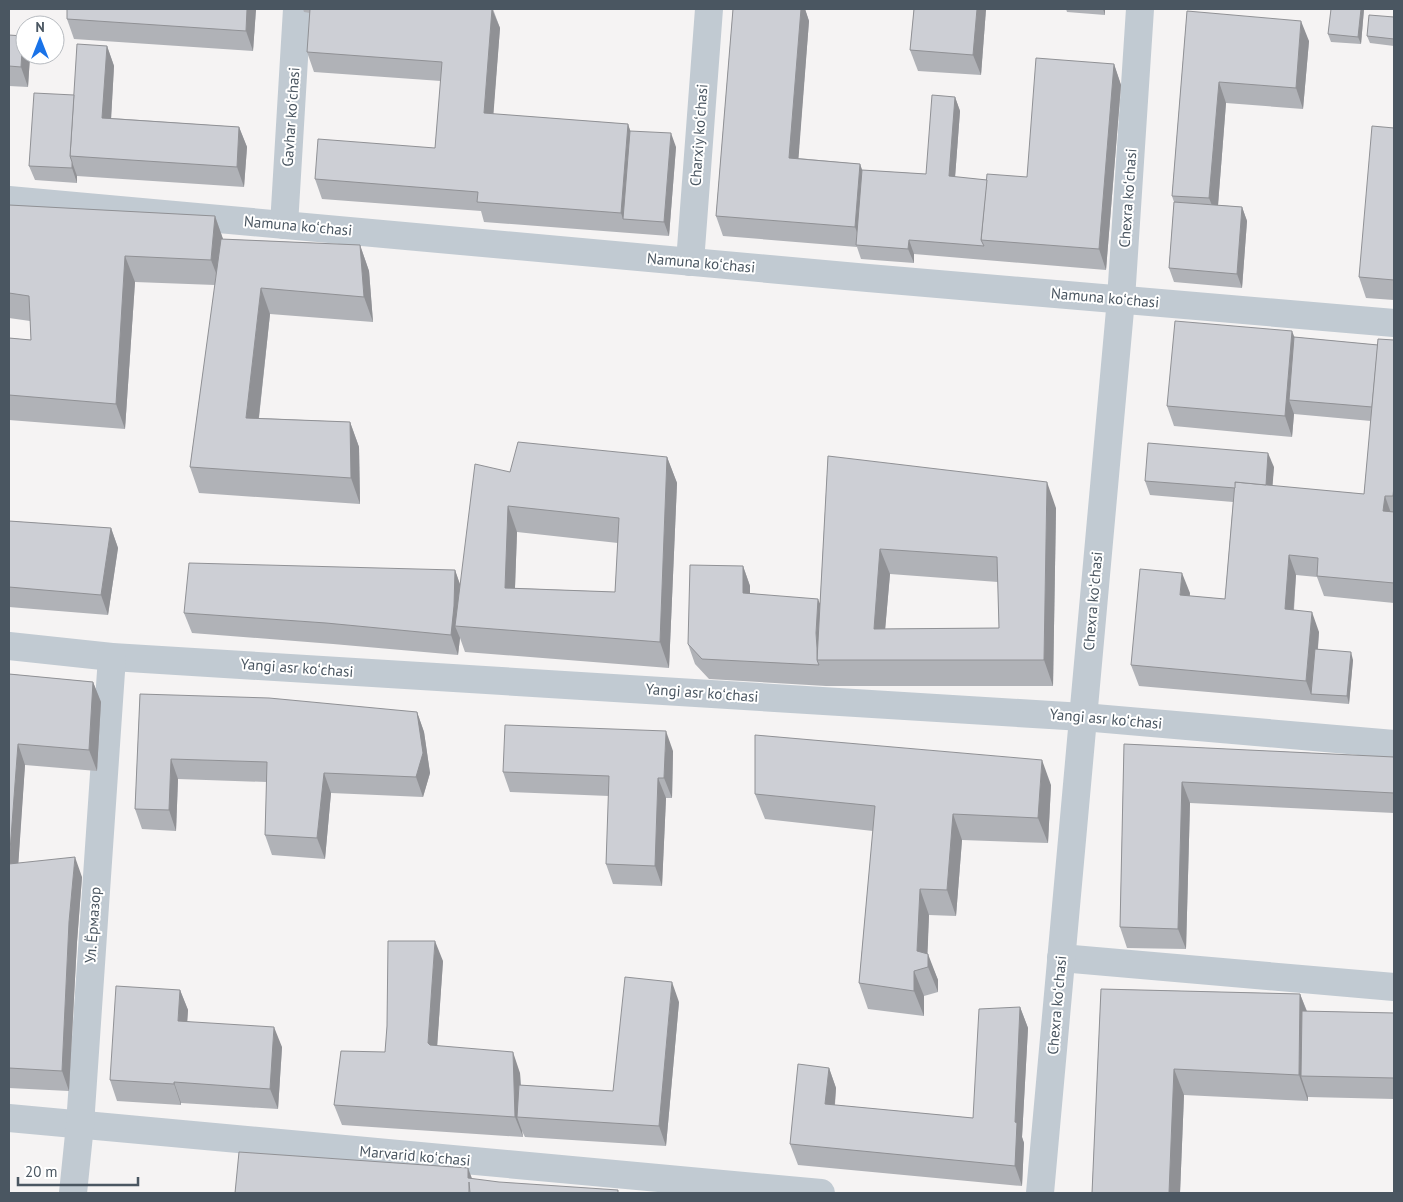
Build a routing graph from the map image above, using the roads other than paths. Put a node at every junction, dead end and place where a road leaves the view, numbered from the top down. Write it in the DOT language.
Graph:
graph roads {
  1 [pos="297,9"];
  2 [pos="709,9"];
  3 [pos="1140,9"];
  4 [pos="9,200"];
  5 [pos="284,225"];
  6 [pos="690,262"];
  7 [pos="1121,299"];
  8 [pos="1394,323"];
  9 [pos="9,646"];
  10 [pos="112,657"];
  11 [pos="1083,717"];
  12 [pos="1394,744"];
  13 [pos="1061,958"];
  14 [pos="1394,987"];
  15 [pos="9,1118"];
  16 [pos="80,1125"];
  17 [pos="73,1193"];
  18 [pos="821,1193"];
  19 [pos="1040,1193"];
  1 -- 5 [label="street, Gavhar koʻchasi"];
  2 -- 6 [label="street, Charxiy koʻchasi"];
  3 -- 7 [label="street, Chexra koʻchasi"];
  4 -- 5 [label="street, Namuna koʻchasi"];
  5 -- 6 [label="street, Namuna koʻchasi"];
  6 -- 7 [label="street, Namuna koʻchasi"];
  7 -- 8 [label="street, Namuna koʻchasi"];
  7 -- 11 [label="street, Chexra koʻchasi"];
  9 -- 10 [label="street, Yangi asr koʻchasi"];
  10 -- 11 [label="street, Yangi asr koʻchasi"];
  10 -- 16 [label="street, Ул. Ёрмазор"];
  11 -- 12 [label="street, Yangi asr koʻchasi"];
  11 -- 13 [label="street, Chexra koʻchasi"];
  13 -- 14 [label="street"];
  13 -- 19 [label="street, Chexra koʻchasi"];
  15 -- 16 [label="street, Marvarid koʻchasi"];
  16 -- 17 [label="street, Ул. Ёрмазор"];
  16 -- 18 [label="street, Marvarid koʻchasi"];
}
